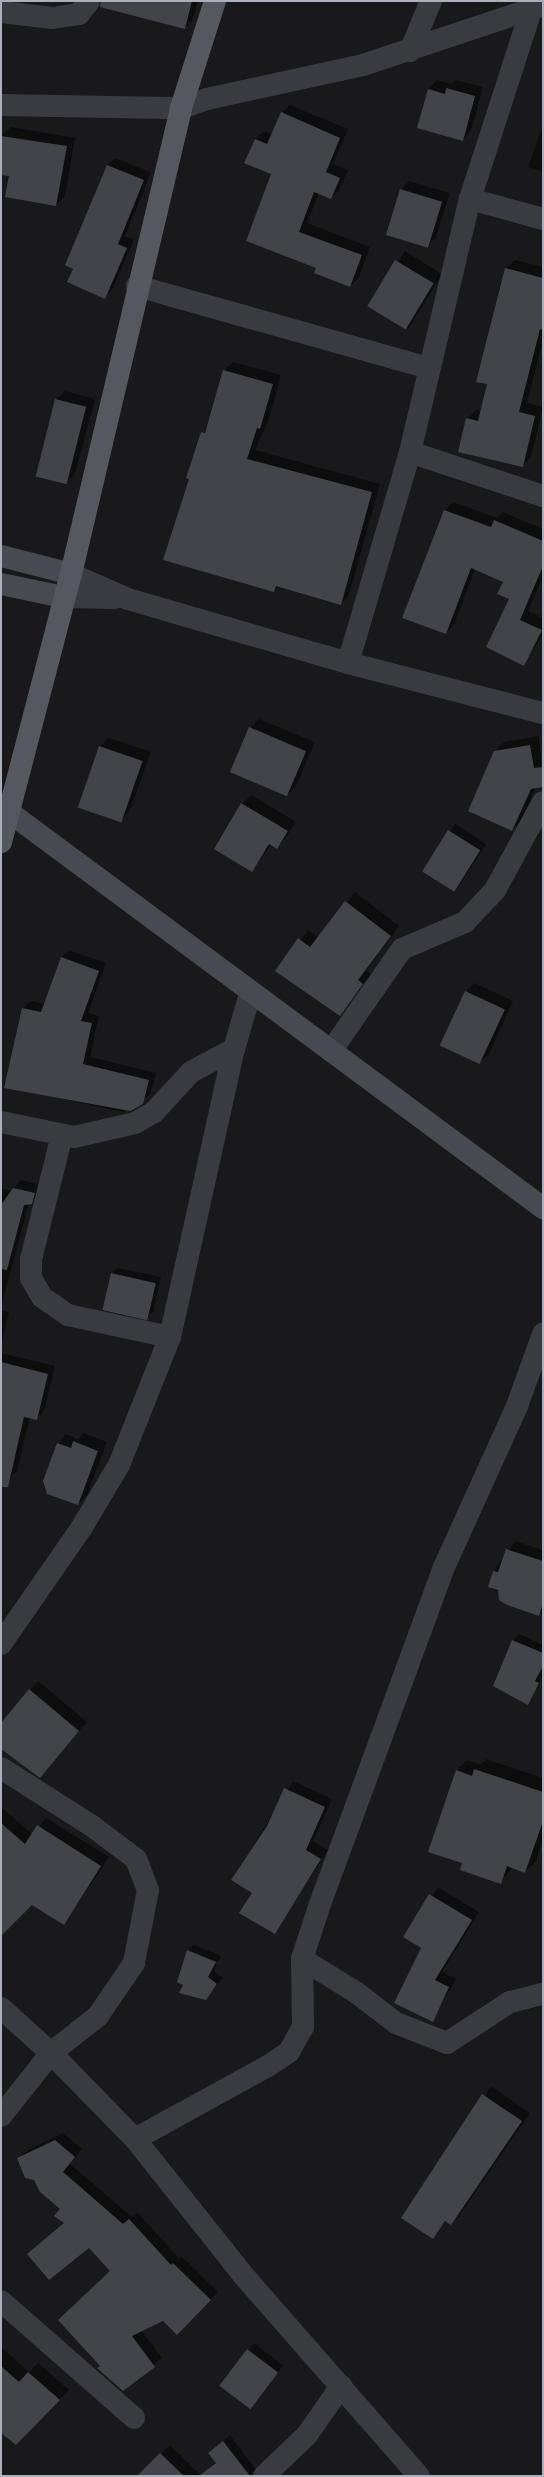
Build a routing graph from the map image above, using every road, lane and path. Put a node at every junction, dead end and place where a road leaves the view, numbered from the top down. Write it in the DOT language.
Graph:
graph roads {
  1 [pos="90,1"];
  2 [pos="215,1"];
  3 [pos="432,1"];
  4 [pos="538,6"];
  5 [pos="1,12"];
  6 [pos="410,51"];
  7 [pos="1,105"];
  8 [pos="181,108"];
  9 [pos="470,198"];
  10 [pos="543,219"];
  11 [pos="137,286"];
  12 [pos="429,368"];
  13 [pos="410,452"];
  14 [pos="543,496"];
  15 [pos="1,556"];
  16 [pos="71,574"];
  17 [pos="1,584"];
  18 [pos="63,597"];
  19 [pos="128,599"];
  20 [pos="348,663"];
  21 [pos="543,713"];
  22 [pos="543,802"];
  23 [pos="9,812"];
  24 [pos="1,842"];
  25 [pos="251,991"];
  26 [pos="234,1049"];
  27 [pos="332,1052"];
  28 [pos="1,1122"];
  29 [pos="62,1135"];
  30 [pos="543,1208"];
  31 [pos="543,1334"];
  32 [pos="170,1337"];
  33 [pos="1,1644"];
  34 [pos="1,1768"];
  35 [pos="302,1959"];
  36 [pos="543,1994"];
  37 [pos="1,2008"];
  38 [pos="51,2053"];
  39 [pos="1,2116"];
  40 [pos="135,2139"];
  41 [pos="1,2301"];
  42 [pos="341,2386"];
  43 [pos="134,2418"];
  44 [pos="264,2476"];
  45 [pos="419,2476"];
  1 -- 5 [label="street"];
  2 -- 8 [label="main road"];
  3 -- 6 [label="street"];
  4 -- 6 [label="street"];
  4 -- 9 [label="street"];
  6 -- 8 [label="street"];
  7 -- 8 [label="street"];
  8 -- 11 [label="main road"];
  9 -- 10 [label="street"];
  9 -- 12 [label="street"];
  11 -- 12 [label="street"];
  11 -- 16 [label="main road"];
  12 -- 13 [label="street"];
  13 -- 14 [label="street"];
  13 -- 20 [label="street"];
  15 -- 16 [label="street"];
  16 -- 18 [label="main road"];
  16 -- 19 [label="street"];
  17 -- 18 [label="street"];
  18 -- 19 [label="street"];
  18 -- 23 [label="main road"];
  19 -- 20 [label="street"];
  20 -- 21 [label="street"];
  22 -- 27 [label="street"];
  23 -- 24 [label="main road"];
  23 -- 25 [label="street"];
  25 -- 26 [label="street"];
  25 -- 27 [label="street"];
  26 -- 29 [label="street"];
  26 -- 32 [label="street"];
  27 -- 30 [label="street"];
  28 -- 29 [label="street"];
  29 -- 32 [label="street"];
  31 -- 35 [label="street"];
  32 -- 33 [label="street"];
  34 -- 38 [label="street"];
  35 -- 36 [label="street"];
  35 -- 40 [label="street"];
  37 -- 38 [label="street"];
  38 -- 39 [label="street"];
  38 -- 40 [label="street"];
  40 -- 42 [label="street"];
  41 -- 43 [label="street"];
  42 -- 44 [label="street"];
  42 -- 45 [label="street"];
}
